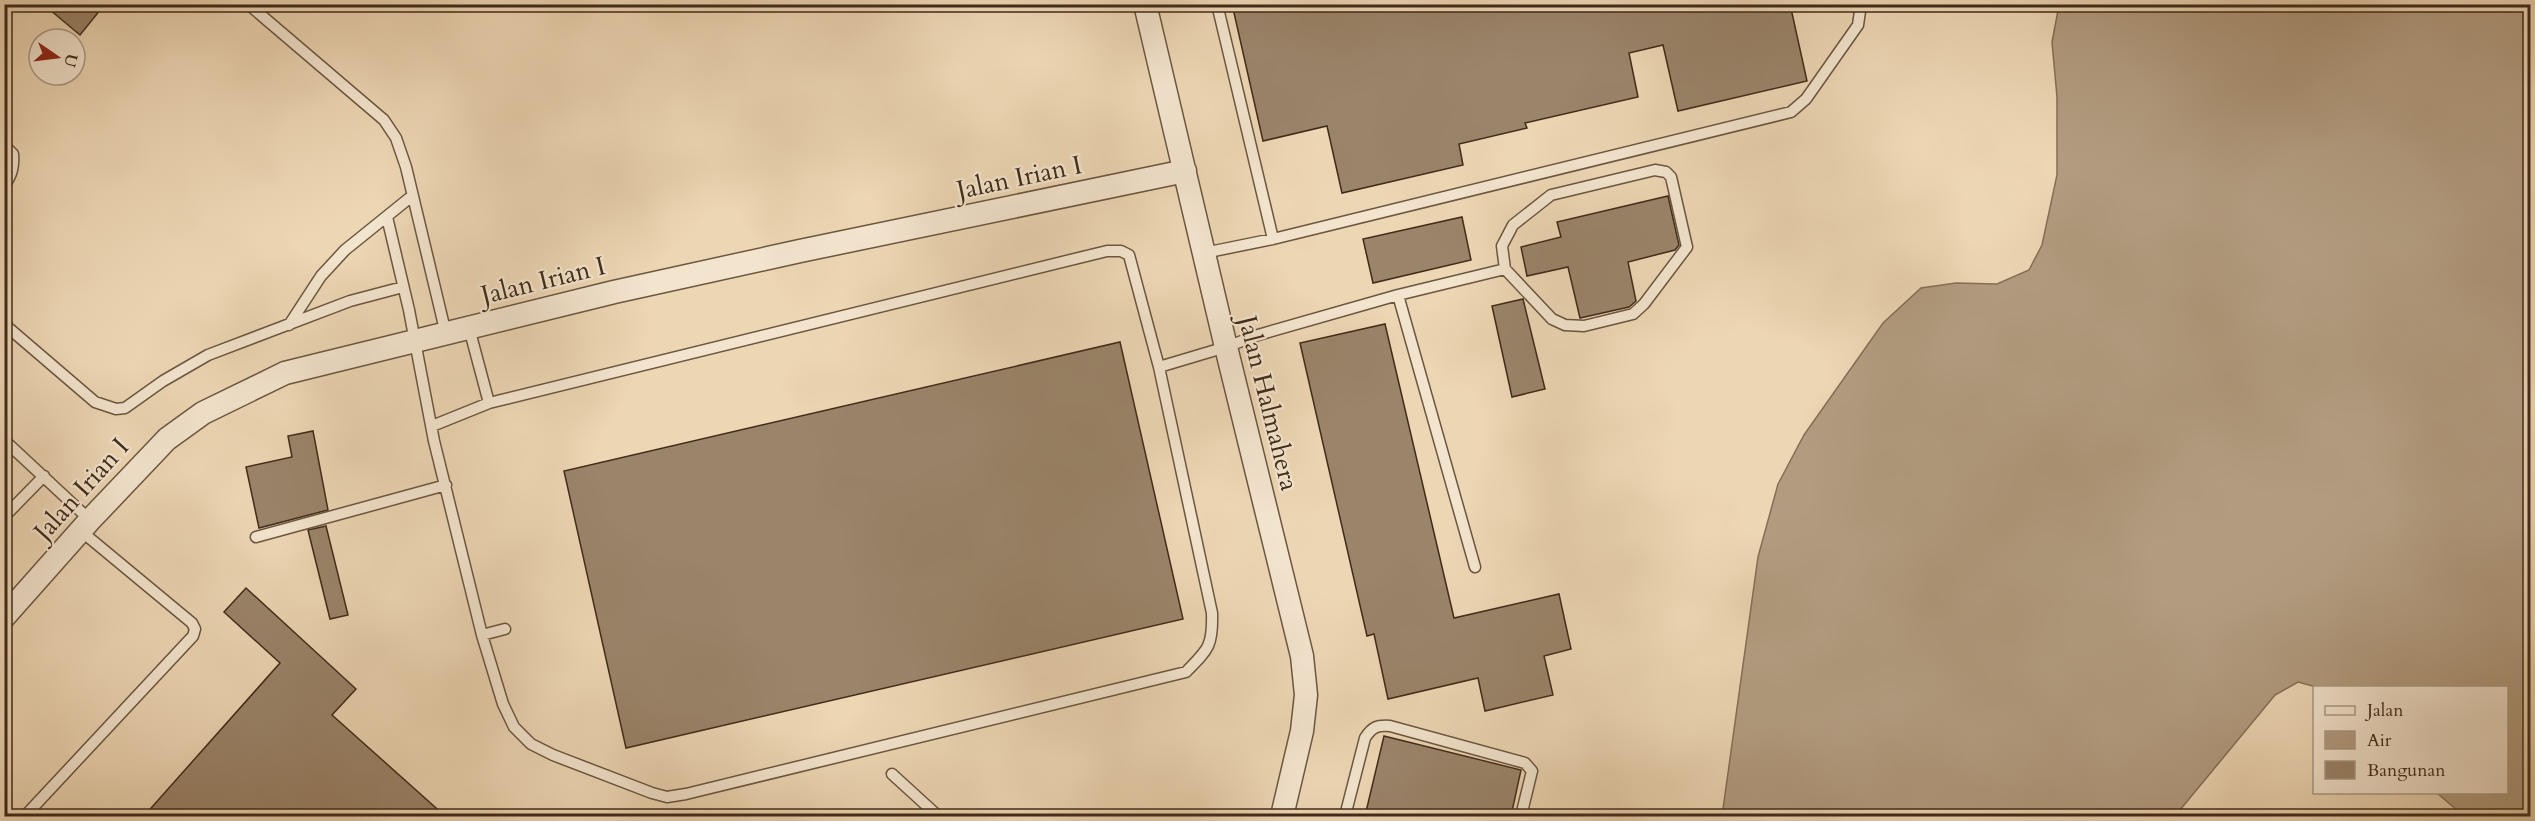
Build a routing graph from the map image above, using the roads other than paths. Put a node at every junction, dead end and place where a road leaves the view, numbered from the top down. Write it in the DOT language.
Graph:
graph roads {
  1 [pos="248,4"];
  2 [pos="1145,4"];
  3 [pos="1216,4"];
  4 [pos="1861,4"];
  5 [pos="4,146"];
  6 [pos="1185,171"];
  7 [pos="4,186"];
  8 [pos="412,196"];
  9 [pos="387,217"];
  10 [pos="1274,239"];
  11 [pos="1204,253"];
  12 [pos="1505,269"];
  13 [pos="403,287"];
  14 [pos="1398,295"];
  15 [pos="4,324"];
  16 [pos="288,325"];
  17 [pos="469,328"];
  18 [pos="446,334"];
  19 [pos="415,342"];
  20 [pos="1226,347"];
  21 [pos="1159,367"];
  22 [pos="489,403"];
  23 [pos="432,426"];
  24 [pos="4,440"];
  25 [pos="44,476"];
  26 [pos="447,485"];
  27 [pos="4,517"];
  28 [pos="85,526"];
  29 [pos="255,537"];
  30 [pos="1475,567"];
  31 [pos="4,617"];
  32 [pos="505,629"];
  33 [pos="482,635"];
  34 [pos="892,774"];
  35 [pos="25,816"];
  36 [pos="938,816"];
  37 [pos="1282,816"];
  38 [pos="1345,816"];
  39 [pos="1521,816"];
  1 -- 8 [label="lane"];
  2 -- 6 [label="street, Jalan Halmahera"];
  3 -- 10 [label="lane"];
  4 -- 10 [label="lane"];
  5 -- 7 [label="lane"];
  6 -- 11 [label="street, Jalan Halmahera"];
  6 -- 17 [label="street, Jalan Irian I"];
  8 -- 9 [label="lane"];
  8 -- 18 [label="lane"];
  9 -- 13 [label="lane"];
  9 -- 16 [label="lane"];
  10 -- 11 [label="lane"];
  11 -- 20 [label="street, Jalan Halmahera"];
  12 -- 12 [label="lane"];
  12 -- 14 [label="lane"];
  13 -- 16 [label="lane"];
  13 -- 19 [label="lane"];
  14 -- 20 [label="lane"];
  14 -- 30 [label="lane"];
  15 -- 16 [label="lane"];
  17 -- 18 [label="street, Jalan Irian I"];
  17 -- 22 [label="lane"];
  18 -- 19 [label="street, Jalan Irian I"];
  19 -- 23 [label="lane"];
  19 -- 28 [label="street, Jalan Irian I"];
  20 -- 21 [label="lane"];
  20 -- 37 [label="street, Jalan Halmahera"];
  21 -- 22 [label="lane"];
  21 -- 33 [label="lane"];
  22 -- 23 [label="lane"];
  23 -- 26 [label="lane"];
  24 -- 25 [label="lane"];
  25 -- 27 [label="lane"];
  25 -- 28 [label="lane"];
  26 -- 29 [label="lane"];
  26 -- 33 [label="lane"];
  28 -- 31 [label="street, Jalan Irian I"];
  28 -- 35 [label="lane"];
  32 -- 33 [label="lane"];
  34 -- 36 [label="lane"];
  38 -- 39 [label="lane"];
}
